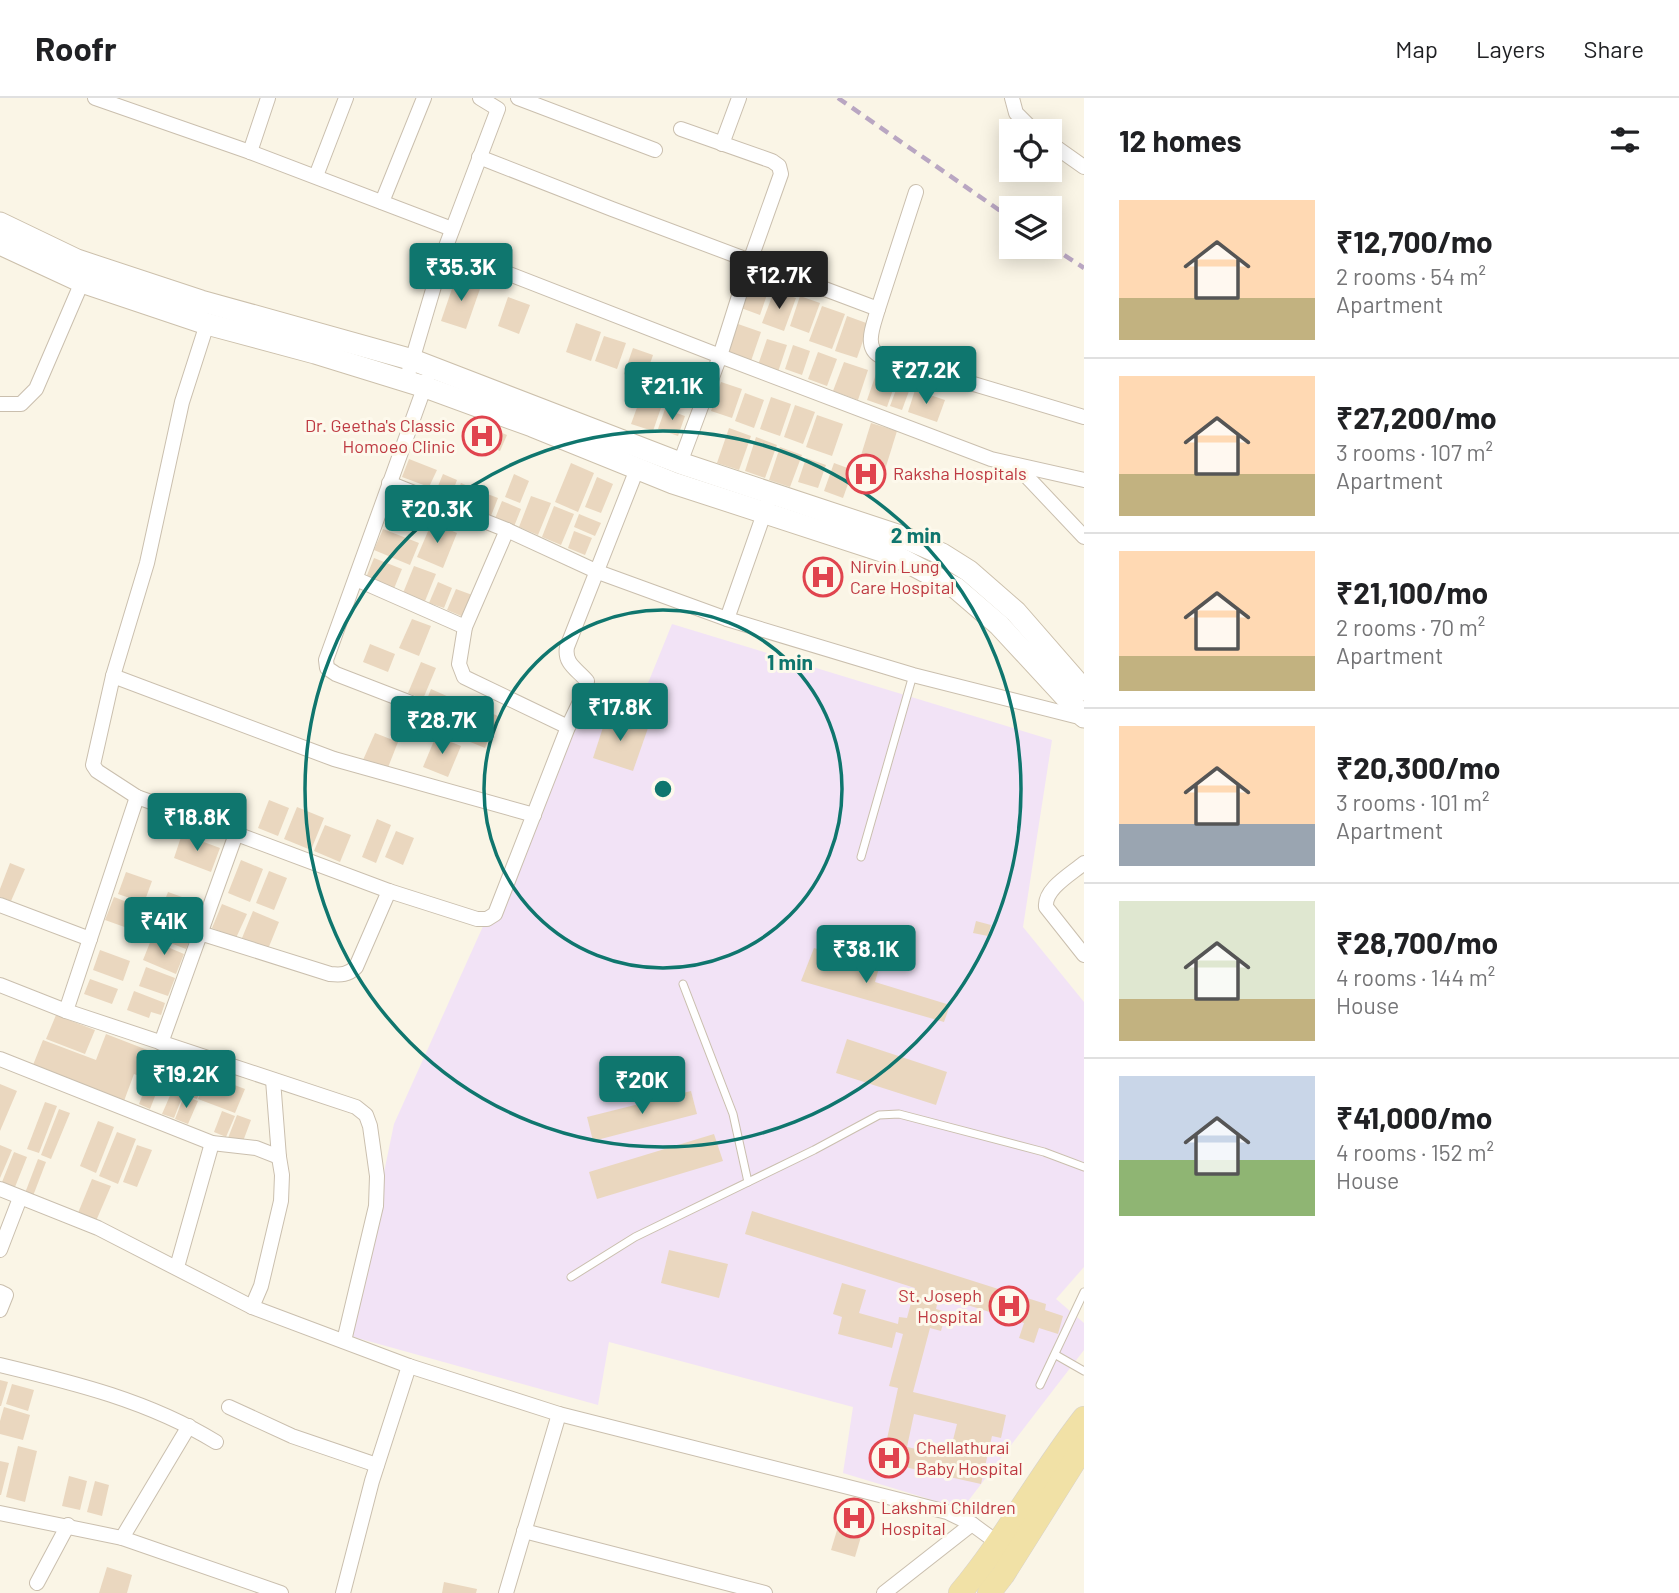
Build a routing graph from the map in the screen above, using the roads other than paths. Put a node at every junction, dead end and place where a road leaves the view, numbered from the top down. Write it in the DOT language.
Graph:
graph roads {
  1 [pos="95,98"];
  2 [pos="268,98"];
  3 [pos="346,98"];
  4 [pos="424,98"];
  5 [pos="480,98"];
  6 [pos="518,98"];
  7 [pos="739,98"];
  8 [pos="1013,98"];
  9 [pos="499,103"];
  10 [pos="1022,119"];
  11 [pos="681,129"];
  12 [pos="722,144"];
  13 [pos="655,150"];
  14 [pos="1062,151"];
  15 [pos="250,152"];
  16 [pos="480,157"];
  17 [pos="1084,167"];
  18 [pos="316,176"];
  19 [pos="916,192"];
  20 [pos="382,202"];
  21 [pos="0,223"];
  22 [pos="452,229"];
  23 [pos="0,244"];
  24 [pos="445,249"];
  25 [pos="750,261"];
  26 [pos="82,282"];
  27 [pos="878,309"];
  28 [pos="207,324"];
  29 [pos="720,356"];
  30 [pos="419,373"];
  31 [pos="0,404"];
  32 [pos="1084,417"];
  33 [pos="680,463"];
  34 [pos="1014,464"];
  35 [pos="637,469"];
  36 [pos="1084,480"];
  37 [pos="389,483"];
  38 [pos="768,502"];
  39 [pos="507,530"];
  40 [pos="1084,537"];
  41 [pos="598,572"];
  42 [pos="356,579"];
  43 [pos="727,619"];
  44 [pos="466,627"];
  45 [pos="913,675"];
  46 [pos="113,676"];
  47 [pos="1084,690"];
  48 [pos="411,703"];
  49 [pos="1084,717"];
  50 [pos="568,727"];
  51 [pos="138,797"];
  52 [pos="534,815"];
  53 [pos="236,834"];
  54 [pos="861,857"];
  55 [pos="1084,863"];
  56 [pos="389,891"];
  57 [pos="0,905"];
  58 [pos="200,933"];
  59 [pos="90,939"];
  60 [pos="1084,956"];
  61 [pos="683,984"];
  62 [pos="0,985"];
  63 [pos="66,1011"];
  64 [pos="161,1043"];
  65 [pos="0,1059"];
  66 [pos="273,1080"];
  67 [pos="212,1143"];
  68 [pos="279,1157"];
  69 [pos="1084,1167"];
  70 [pos="748,1182"];
  71 [pos="0,1189"];
  72 [pos="20,1198"];
  73 [pos="0,1250"];
  74 [pos="177,1267"];
  75 [pos="571,1277"];
  76 [pos="1084,1292"];
  77 [pos="0,1293"];
  78 [pos="252,1307"];
  79 [pos="0,1310"];
  80 [pos="344,1341"];
  81 [pos="1056,1356"];
  82 [pos="0,1365"];
  83 [pos="409,1366"];
  84 [pos="1084,1371"];
  85 [pos="1040,1385"];
  86 [pos="229,1407"];
  87 [pos="559,1414"];
  88 [pos="1084,1418"];
  89 [pos="189,1426"];
  90 [pos="216,1442"];
  91 [pos="1084,1446"];
  92 [pos="377,1465"];
  93 [pos="0,1513"];
  94 [pos="972,1524"];
  95 [pos="68,1525"];
  96 [pos="524,1531"];
  97 [pos="121,1538"];
  98 [pos="998,1543"];
  99 [pos="37,1583"];
  100 [pos="281,1593"];
  101 [pos="344,1593"];
  102 [pos="506,1593"];
  103 [pos="765,1593"];
  104 [pos="884,1593"];
  105 [pos="960,1593"];
  106 [pos="989,1593"];
  1 -- 15 [label="street"];
  2 -- 15 [label="street"];
  3 -- 18 [label="street"];
  4 -- 20 [label="street"];
  5 -- 9 [label="street"];
  6 -- 13 [label="street"];
  7 -- 12 [label="street"];
  8 -- 10 [label="street"];
  9 -- 16 [label="street"];
  11 -- 12 [label="street"];
  12 -- 25 [label="street"];
  14 -- 17 [label="street"];
  15 -- 18 [label="street"];
  16 -- 22 [label="street"];
  16 -- 25 [label="street"];
  18 -- 20 [label="street"];
  19 -- 27 [label="street"];
  20 -- 22 [label="street"];
  21 -- 30 [label="main road"];
  22 -- 24 [label="street"];
  23 -- 26 [label="main road"];
  24 -- 29 [label="street"];
  24 -- 30 [label="street"];
  25 -- 27 [label="street"];
  25 -- 29 [label="street"];
  26 -- 28 [label="main road"];
  26 -- 31 [label="street"];
  27 -- 32 [label="street"];
  28 -- 30 [label="main road"];
  28 -- 46 [label="street"];
  29 -- 33 [label="street"];
  29 -- 34 [label="street"];
  30 -- 33 [label="main road"];
  30 -- 35 [label="main road"];
  30 -- 37 [label="street"];
  33 -- 38 [label="main road"];
  34 -- 36 [label="street"];
  34 -- 40 [label="street"];
  35 -- 38 [label="main road"];
  35 -- 41 [label="street"];
  37 -- 39 [label="street"];
  37 -- 42 [label="street"];
  38 -- 43 [label="street"];
  38 -- 47 [label="main road"];
  38 -- 49 [label="main road"];
  39 -- 41 [label="street"];
  39 -- 44 [label="street"];
  41 -- 43 [label="street"];
  41 -- 50 [label="street"];
  42 -- 44 [label="street"];
  42 -- 48 [label="street"];
  43 -- 45 [label="street"];
  44 -- 50 [label="street"];
  45 -- 49 [label="street"];
  45 -- 54 [label="lane"];
  46 -- 51 [label="street"];
  46 -- 52 [label="street"];
  50 -- 52 [label="street"];
  51 -- 53 [label="street"];
  51 -- 59 [label="street"];
  52 -- 56 [label="street"];
  53 -- 56 [label="street"];
  53 -- 58 [label="street"];
  55 -- 60 [label="street"];
  56 -- 58 [label="street"];
  57 -- 59 [label="street"];
  58 -- 64 [label="street"];
  59 -- 63 [label="street"];
  61 -- 70 [label="lane"];
  62 -- 63 [label="street"];
  63 -- 64 [label="street"];
  64 -- 66 [label="street"];
  65 -- 67 [label="street"];
  66 -- 68 [label="street"];
  66 -- 80 [label="street"];
  67 -- 68 [label="street"];
  67 -- 74 [label="street"];
  68 -- 78 [label="street"];
  69 -- 70 [label="lane"];
  70 -- 75 [label="lane"];
  71 -- 72 [label="street"];
  72 -- 73 [label="street"];
  72 -- 74 [label="street"];
  74 -- 78 [label="street"];
  76 -- 81 [label="lane"];
  77 -- 79 [label="street"];
  78 -- 80 [label="street"];
  80 -- 83 [label="street"];
  81 -- 84 [label="lane"];
  81 -- 85 [label="lane"];
  82 -- 89 [label="street"];
  83 -- 87 [label="street"];
  83 -- 92 [label="street"];
  86 -- 92 [label="street"];
  87 -- 94 [label="street"];
  87 -- 96 [label="street"];
  88 -- 98 [label="main road"];
  89 -- 90 [label="street"];
  89 -- 97 [label="street"];
  91 -- 106 [label="main road"];
  92 -- 101 [label="street"];
  93 -- 95 [label="street"];
  94 -- 98 [label="street"];
  94 -- 104 [label="street"];
  95 -- 97 [label="street"];
  95 -- 99 [label="street"];
  96 -- 102 [label="street"];
  96 -- 103 [label="street"];
  97 -- 100 [label="street"];
  98 -- 105 [label="main road"];
}
